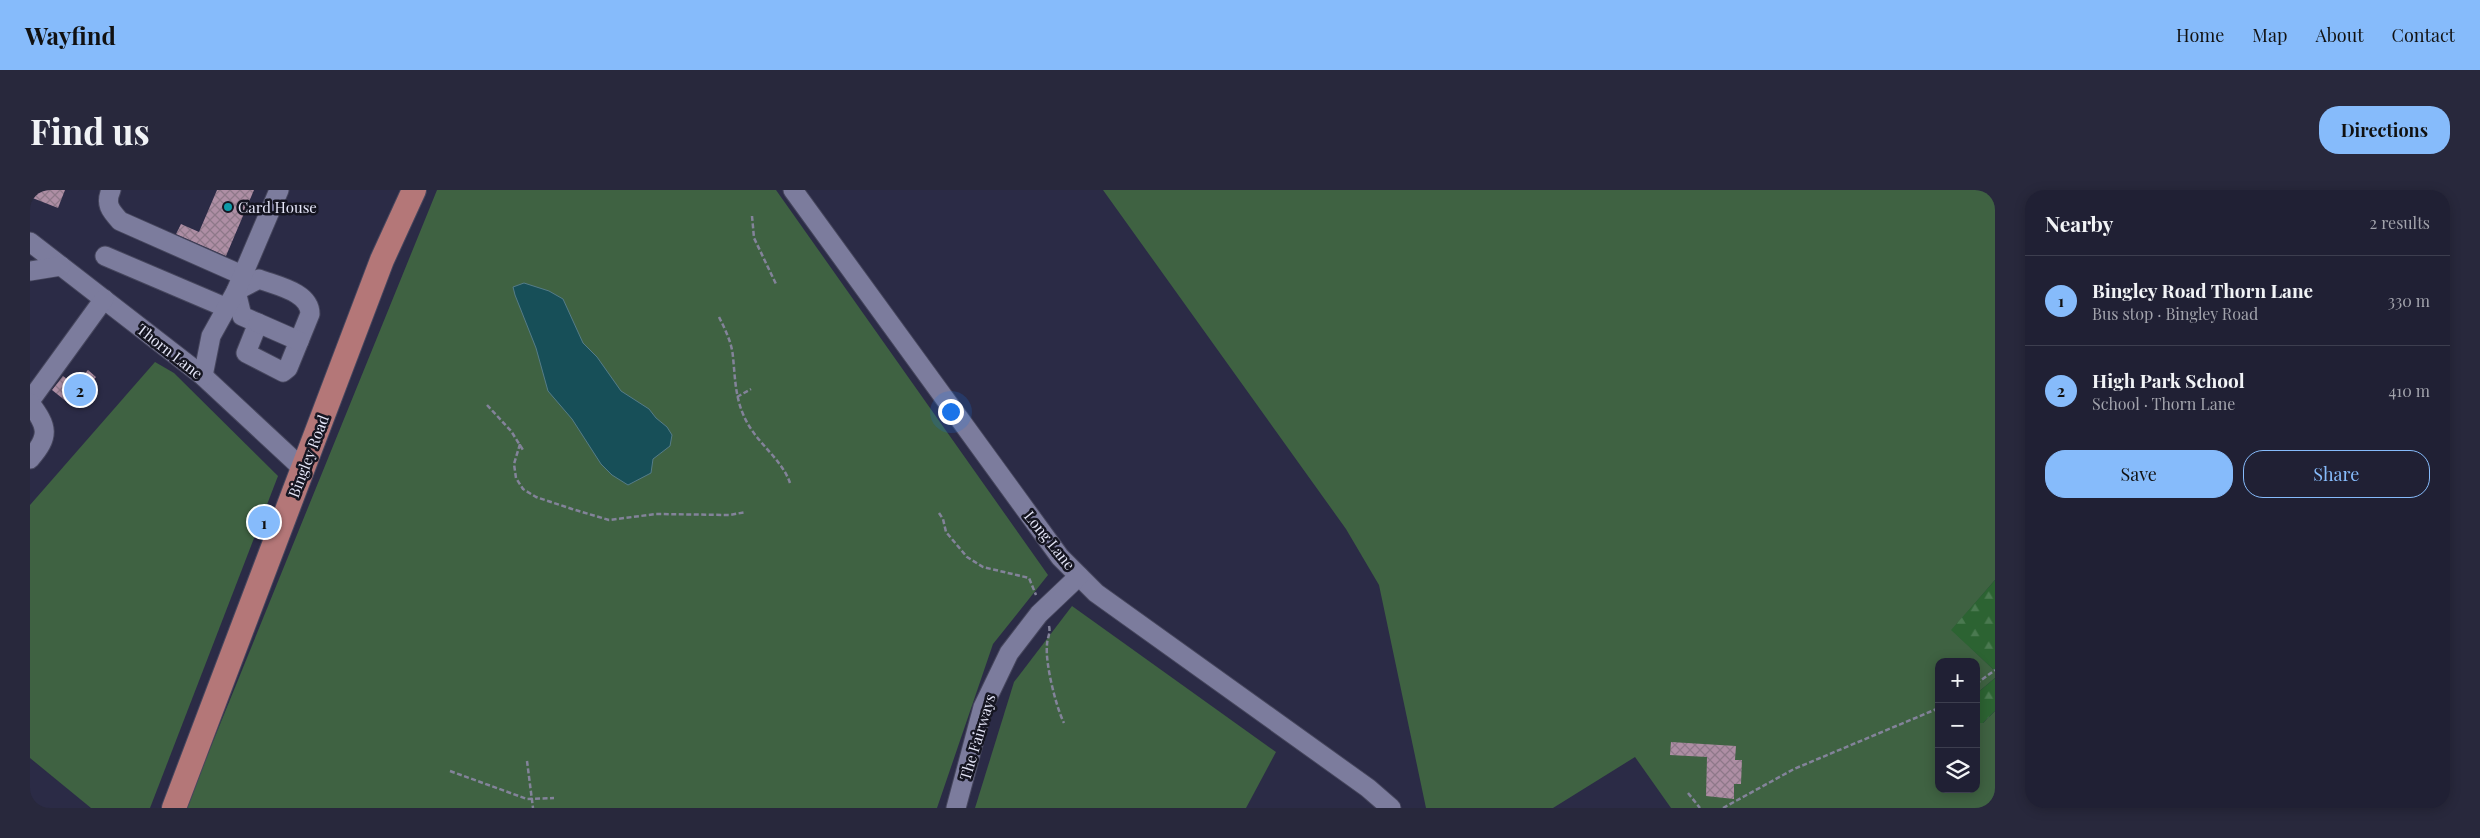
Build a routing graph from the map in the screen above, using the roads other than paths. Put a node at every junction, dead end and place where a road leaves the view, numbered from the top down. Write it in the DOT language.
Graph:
graph roads {
  1 [pos="110,190"];
  2 [pos="279,190"];
  3 [pos="414,190"];
  4 [pos="793,190"];
  5 [pos="30,242"];
  6 [pos="106,256"];
  7 [pos="61,266"];
  8 [pos="32,270"];
  9 [pos="235,291"];
  10 [pos="104,299"];
  11 [pos="258,322"];
  12 [pos="299,341"];
  13 [pos="203,376"];
  14 [pos="30,402"];
  15 [pos="30,459"];
  16 [pos="303,469"];
  17 [pos="1079,576"];
  18 [pos="174,808"];
  19 [pos="956,808"];
  20 [pos="1391,808"];
  1 -- 9 [label="street"];
  2 -- 9 [label="street"];
  3 -- 16 [label="main road, Bingley Road"];
  4 -- 17 [label="street, Long Lane"];
  5 -- 7 [label="street, Thorn Lane"];
  6 -- 9 [label="street"];
  7 -- 8 [label="street"];
  7 -- 10 [label="street, Thorn Lane"];
  9 -- 11 [label="street"];
  9 -- 12 [label="street"];
  9 -- 13 [label="street"];
  10 -- 13 [label="street, Thorn Lane"];
  10 -- 14 [label="street"];
  11 -- 12 [label="street"];
  11 -- 12 [label="street"];
  13 -- 16 [label="street, Thorn Lane"];
  14 -- 15 [label="street"];
  16 -- 18 [label="main road, Bingley Road"];
  17 -- 19 [label="street, The Fairways"];
  17 -- 20 [label="street, Long Lane"];
}
